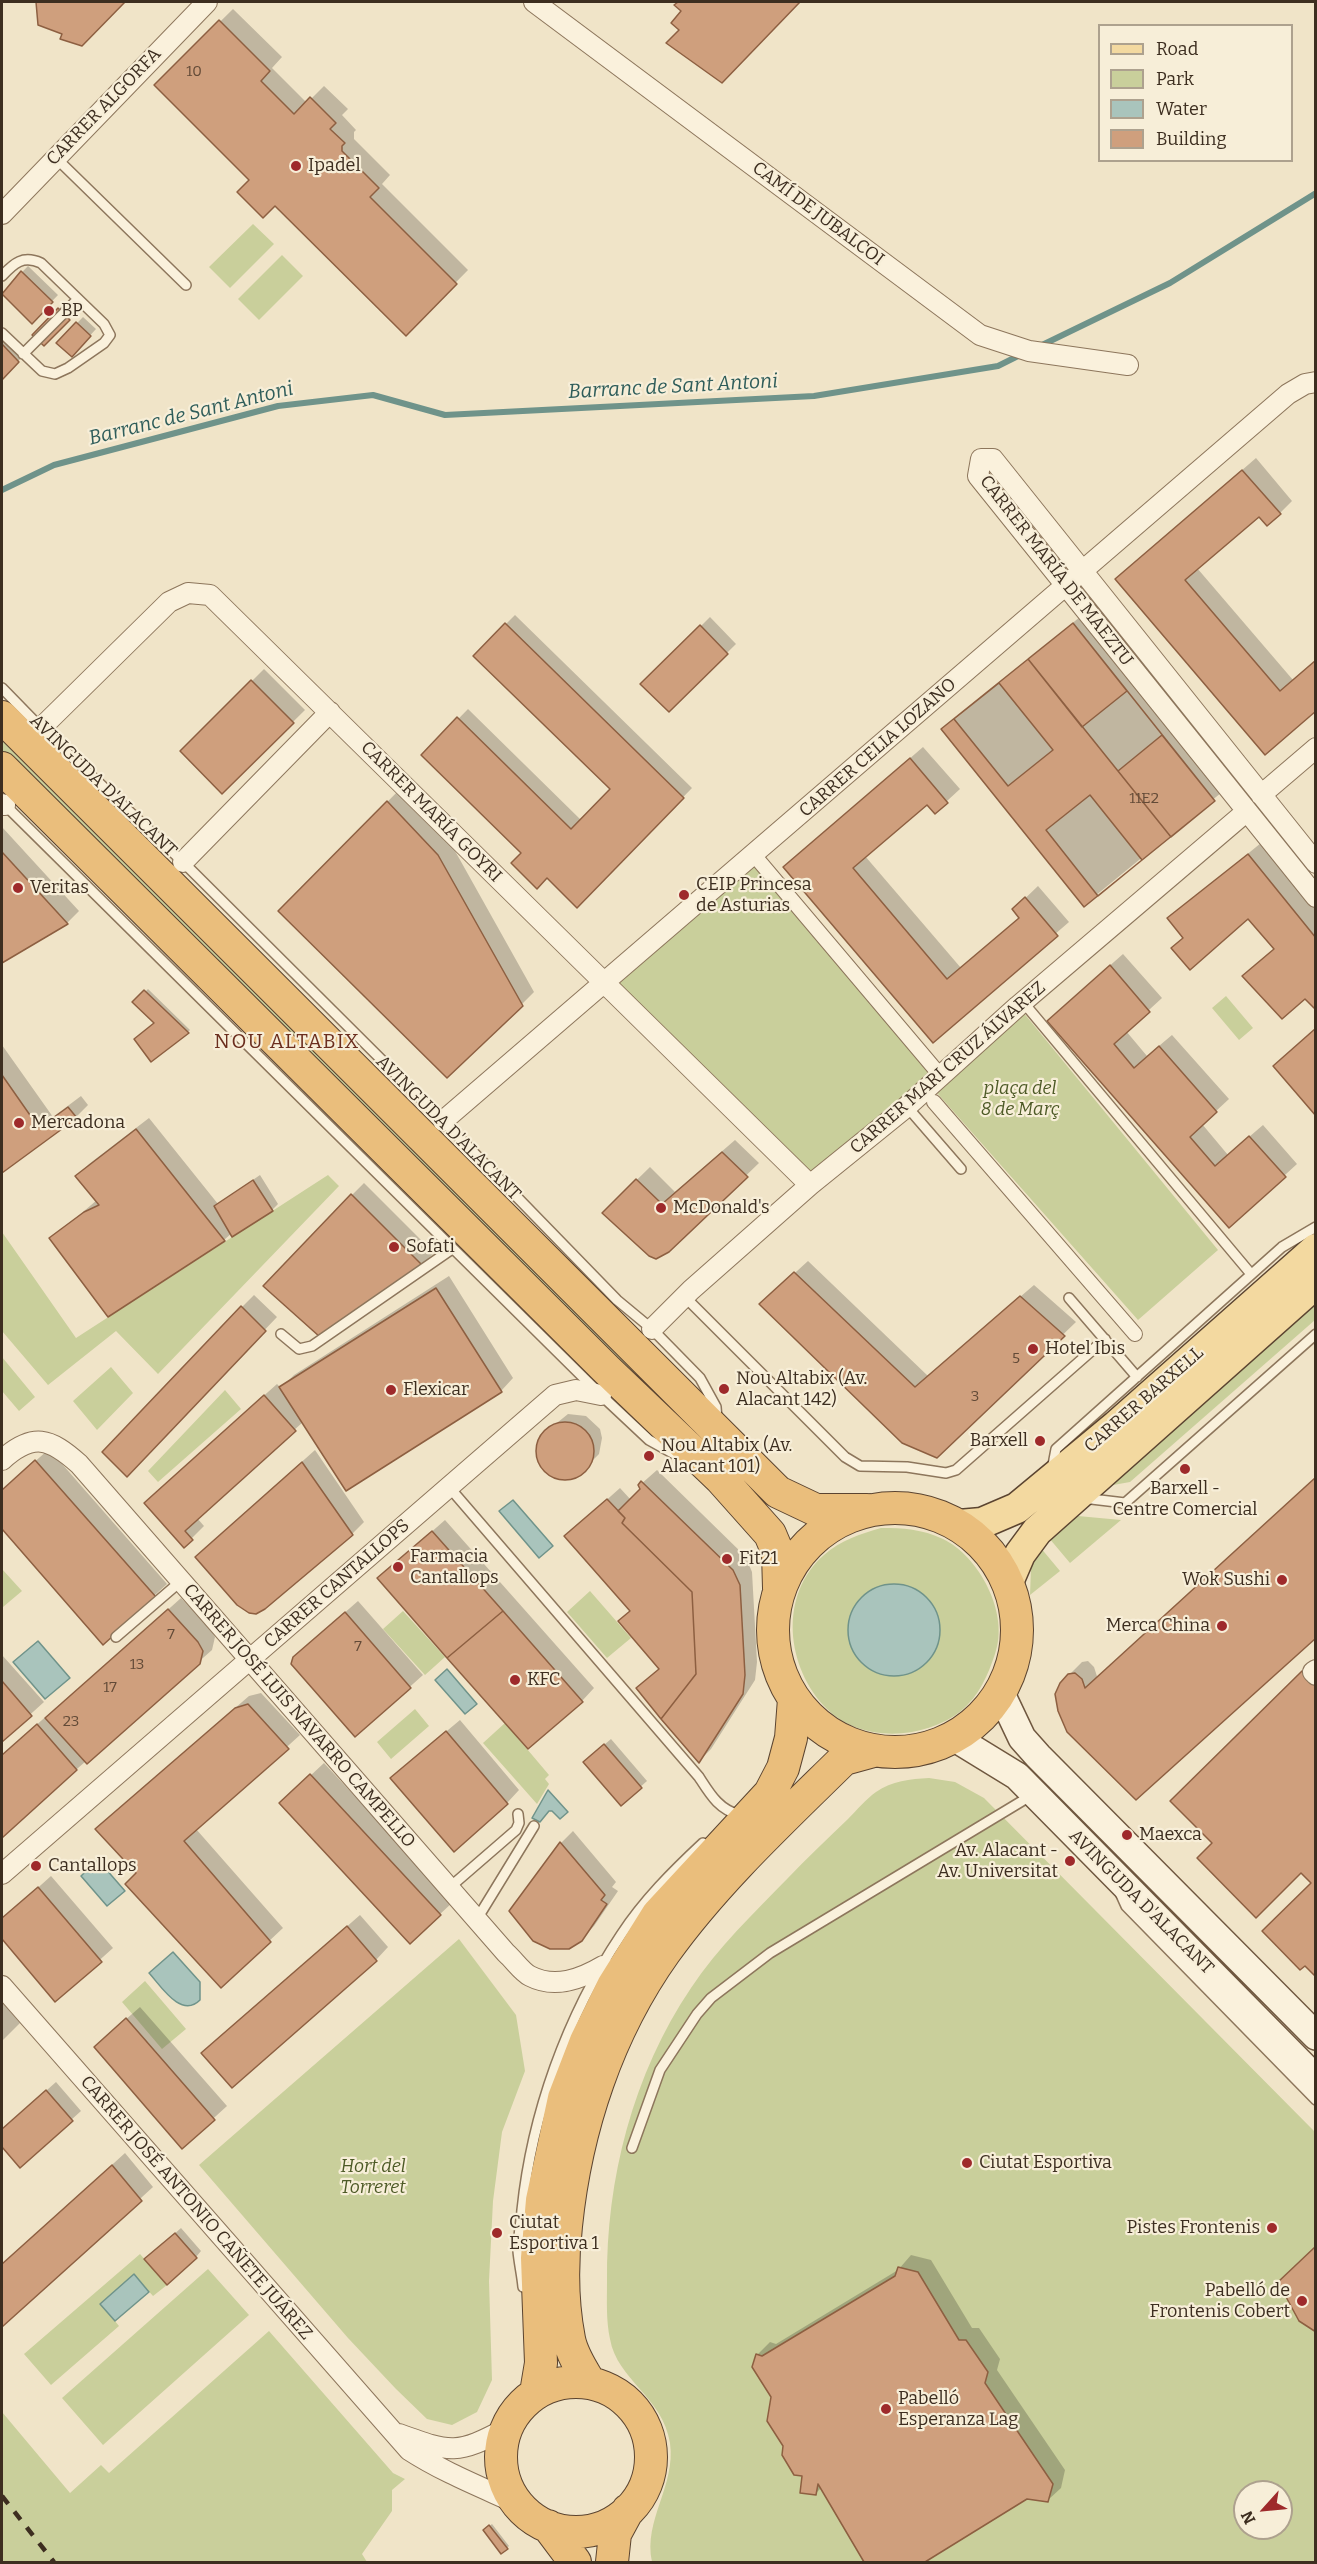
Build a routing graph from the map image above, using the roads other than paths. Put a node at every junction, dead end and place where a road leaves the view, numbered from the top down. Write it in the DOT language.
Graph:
graph roads {
  1 [pos="207,2"];
  2 [pos="534,2"];
  3 [pos="56,158"];
  4 [pos="2,214"];
  5 [pos="2,276"];
  6 [pos="186,285"];
  7 [pos="78,299"];
  8 [pos="2,333"];
  9 [pos="23,354"];
  10 [pos="1128,365"];
  11 [pos="1316,382"];
  12 [pos="1082,572"];
  13 [pos="1065,586"];
  14 [pos="2,688"];
  15 [pos="330,712"];
  16 [pos="2,717"];
  17 [pos="41,728"];
  18 [pos="1316,747"];
  19 [pos="2,768"];
  20 [pos="1261,795"];
  21 [pos="3,804"];
  22 [pos="1247,811"];
  23 [pos="754,855"];
  24 [pos="183,862"];
  25 [pos="1316,863"];
  26 [pos="1316,897"];
  27 [pos="604,983"];
  28 [pos="1023,1002"];
  29 [pos="940,1075"];
  30 [pos="934,1102"];
  31 [pos="904,1109"];
  32 [pos="443,1121"];
  33 [pos="961,1169"];
  34 [pos="810,1185"];
  35 [pos="1316,1227"];
  36 [pos="452,1249"];
  37 [pos="1316,1249"];
  38 [pos="1251,1274"];
  39 [pos="1316,1283"];
  40 [pos="684,1296"];
  41 [pos="1070,1298"];
  42 [pos="652,1329"];
  43 [pos="281,1334"];
  44 [pos="1316,1334"];
  45 [pos="1135,1335"];
  46 [pos="1105,1339"];
  47 [pos="1137,1377"];
  48 [pos="601,1395"];
  49 [pos="718,1430"];
  50 [pos="2,1460"];
  51 [pos="721,1479"];
  52 [pos="1049,1482"];
  53 [pos="449,1487"];
  54 [pos="1075,1497"];
  55 [pos="867,1510"];
  56 [pos="959,1525"];
  57 [pos="181,1581"];
  58 [pos="1008,1582"];
  59 [pos="779,1588"];
  60 [pos="116,1637"];
  61 [pos="250,1660"];
  62 [pos="1003,1698"];
  63 [pos="794,1700"];
  64 [pos="955,1738"];
  65 [pos="873,1751"];
  66 [pos="1035,1794"];
  67 [pos="518,1814"];
  68 [pos="744,1821"];
  69 [pos="534,1826"];
  70 [pos="1110,1871"];
  71 [pos="2,1875"];
  72 [pos="449,1888"];
  73 [pos="477,1919"];
  74 [pos="603,1966"];
  75 [pos="2,1986"];
  76 [pos="1316,2036"];
  77 [pos="1316,2079"];
  78 [pos="1316,2100"];
  79 [pos="632,2148"];
  80 [pos="540,2317"];
  81 [pos="590,2383"];
  82 [pos="536,2393"];
  83 [pos="507,2428"];
  84 [pos="391,2431"];
  85 [pos="518,2504"];
  86 [pos="628,2510"];
  87 [pos="548,2526"];
  88 [pos="575,2562"];
  89 [pos="612,2562"];
  1 -- 3 [label="street, CARRER ALGORFA"];
  2 -- 10 [label="street, CAMÍ DE JUBALCOI"];
  3 -- 4 [label="street, CARRER ALGORFA"];
  3 -- 6 [label="lane"];
  5 -- 7 [label="lane"];
  7 -- 9 [label="lane"];
  7 -- 9 [label="lane"];
  8 -- 9 [label="lane"];
  11 -- 12 [label="street, CARRER CELIA LOZANO"];
  12 -- 13 [label="street, CARRER CELIA LOZANO"];
  12 -- 13 [label="street, CARRER MARÍA DE MAEZTU"];
  12 -- 20 [label="street, CARRER MARÍA DE MAEZTU"];
  13 -- 22 [label="street, CARRER MARÍA DE MAEZTU"];
  13 -- 23 [label="street, CARRER CELIA LOZANO"];
  14 -- 17 [label="lane, AVINGUDA D'ALACANT"];
  15 -- 17 [label="street, CARRER MARÍA GOYRI"];
  15 -- 24 [label="street"];
  15 -- 27 [label="street, CARRER MARÍA GOYRI"];
  16 -- 49 [label="highway, AVINGUDA D'ALACANT"];
  17 -- 24 [label="lane, AVINGUDA D'ALACANT"];
  18 -- 20 [label="street"];
  19 -- 51 [label="highway"];
  20 -- 25 [label="street, CARRER MARÍA DE MAEZTU"];
  21 -- 36 [label="lane"];
  22 -- 26 [label="street, CARRER MARÍA DE MAEZTU"];
  22 -- 28 [label="street, CARRER MARI CRUZ ÁLVAREZ"];
  23 -- 27 [label="street, CARRER CELIA LOZANO"];
  23 -- 29 [label="street"];
  24 -- 32 [label="lane, AVINGUDA D'ALACANT"];
  27 -- 32 [label="street, CARRER CELIA LOZANO"];
  27 -- 34 [label="street, CARRER MARÍA GOYRI"];
  28 -- 29 [label="street, CARRER MARI CRUZ ÁLVAREZ"];
  28 -- 38 [label="lane"];
  29 -- 31 [label="street, CARRER MARI CRUZ ÁLVAREZ"];
  30 -- 45 [label="street"];
  31 -- 33 [label="lane"];
  31 -- 34 [label="street, CARRER MARI CRUZ ÁLVAREZ"];
  32 -- 42 [label="lane, AVINGUDA D'ALACANT"];
  34 -- 40 [label="street, CARRER MARI CRUZ ÁLVAREZ"];
  35 -- 38 [label="lane"];
  36 -- 43 [label="lane"];
  36 -- 48 [label="lane"];
  37 -- 52 [label="main road, CARRER BARXELL"];
  38 -- 47 [label="lane"];
  39 -- 54 [label="main road, CARRER BARXELL"];
  40 -- 42 [label="street, CARRER MARI CRUZ ÁLVAREZ"];
  40 -- 46 [label="lane"];
  41 -- 46 [label="lane"];
  42 -- 49 [label="lane, AVINGUDA D'ALACANT"];
  44 -- 54 [label="lane"];
  46 -- 47 [label="lane"];
  47 -- 52 [label="lane"];
  48 -- 51 [label="lane"];
  48 -- 53 [label="street, CARRER CANTALLOPS"];
  49 -- 55 [label="highway, AVINGUDA D'ALACANT"];
  50 -- 57 [label="street, CARRER JOSÉ LUIS NAVARRO CAMPELLO"];
  51 -- 59 [label="highway"];
  52 -- 56 [label="main road, CARRER BARXELL"];
  53 -- 61 [label="street, CARRER CANTALLOPS"];
  53 -- 68 [label="lane"];
  54 -- 58 [label="main road, CARRER BARXELL"];
  55 -- 56 [label="highway, AVINGUDA D'ALACANT"];
  55 -- 59 [label="highway"];
  56 -- 58 [label="highway"];
  57 -- 60 [label="lane"];
  57 -- 61 [label="street, CARRER JOSÉ LUIS NAVARRO CAMPELLO"];
  58 -- 62 [label="highway"];
  59 -- 63 [label="highway"];
  61 -- 71 [label="street, CARRER CANTALLOPS"];
  61 -- 72 [label="street, CARRER JOSÉ LUIS NAVARRO CAMPELLO"];
  62 -- 64 [label="highway"];
  62 -- 76 [label="main road, AVINGUDA D'ALACANT"];
  63 -- 65 [label="highway"];
  63 -- 68 [label="highway"];
  64 -- 65 [label="highway"];
  64 -- 66 [label="main road, AVINGUDA D'ALACANT"];
  65 -- 81 [label="highway"];
  66 -- 70 [label="main road, AVINGUDA D'ALACANT"];
  66 -- 79 [label="lane"];
  67 -- 72 [label="lane"];
  68 -- 74 [label="lane"];
  68 -- 80 [label="highway"];
  69 -- 73 [label="lane"];
  70 -- 77 [label="main road, AVINGUDA D'ALACANT"];
  70 -- 78 [label="lane"];
  72 -- 73 [label="street, CARRER JOSÉ LUIS NAVARRO CAMPELLO"];
  73 -- 74 [label="street, CARRER JOSÉ LUIS NAVARRO CAMPELLO"];
  74 -- 80 [label="lane"];
  75 -- 84 [label="street, CARRER JOSÉ ANTONIO CAÑETE JUÁREZ"];
  80 -- 82 [label="highway"];
  81 -- 82 [label="highway"];
  81 -- 86 [label="highway"];
  82 -- 83 [label="highway"];
  83 -- 84 [label="street, CARRER JOSÉ ANTONIO CAÑETE JUÁREZ"];
  83 -- 85 [label="highway"];
  84 -- 85 [label="street, CARRER JOSÉ ANTONIO CAÑETE JUÁREZ"];
  85 -- 87 [label="highway"];
  86 -- 87 [label="highway"];
  86 -- 89 [label="highway"];
  87 -- 88 [label="highway"];
}
